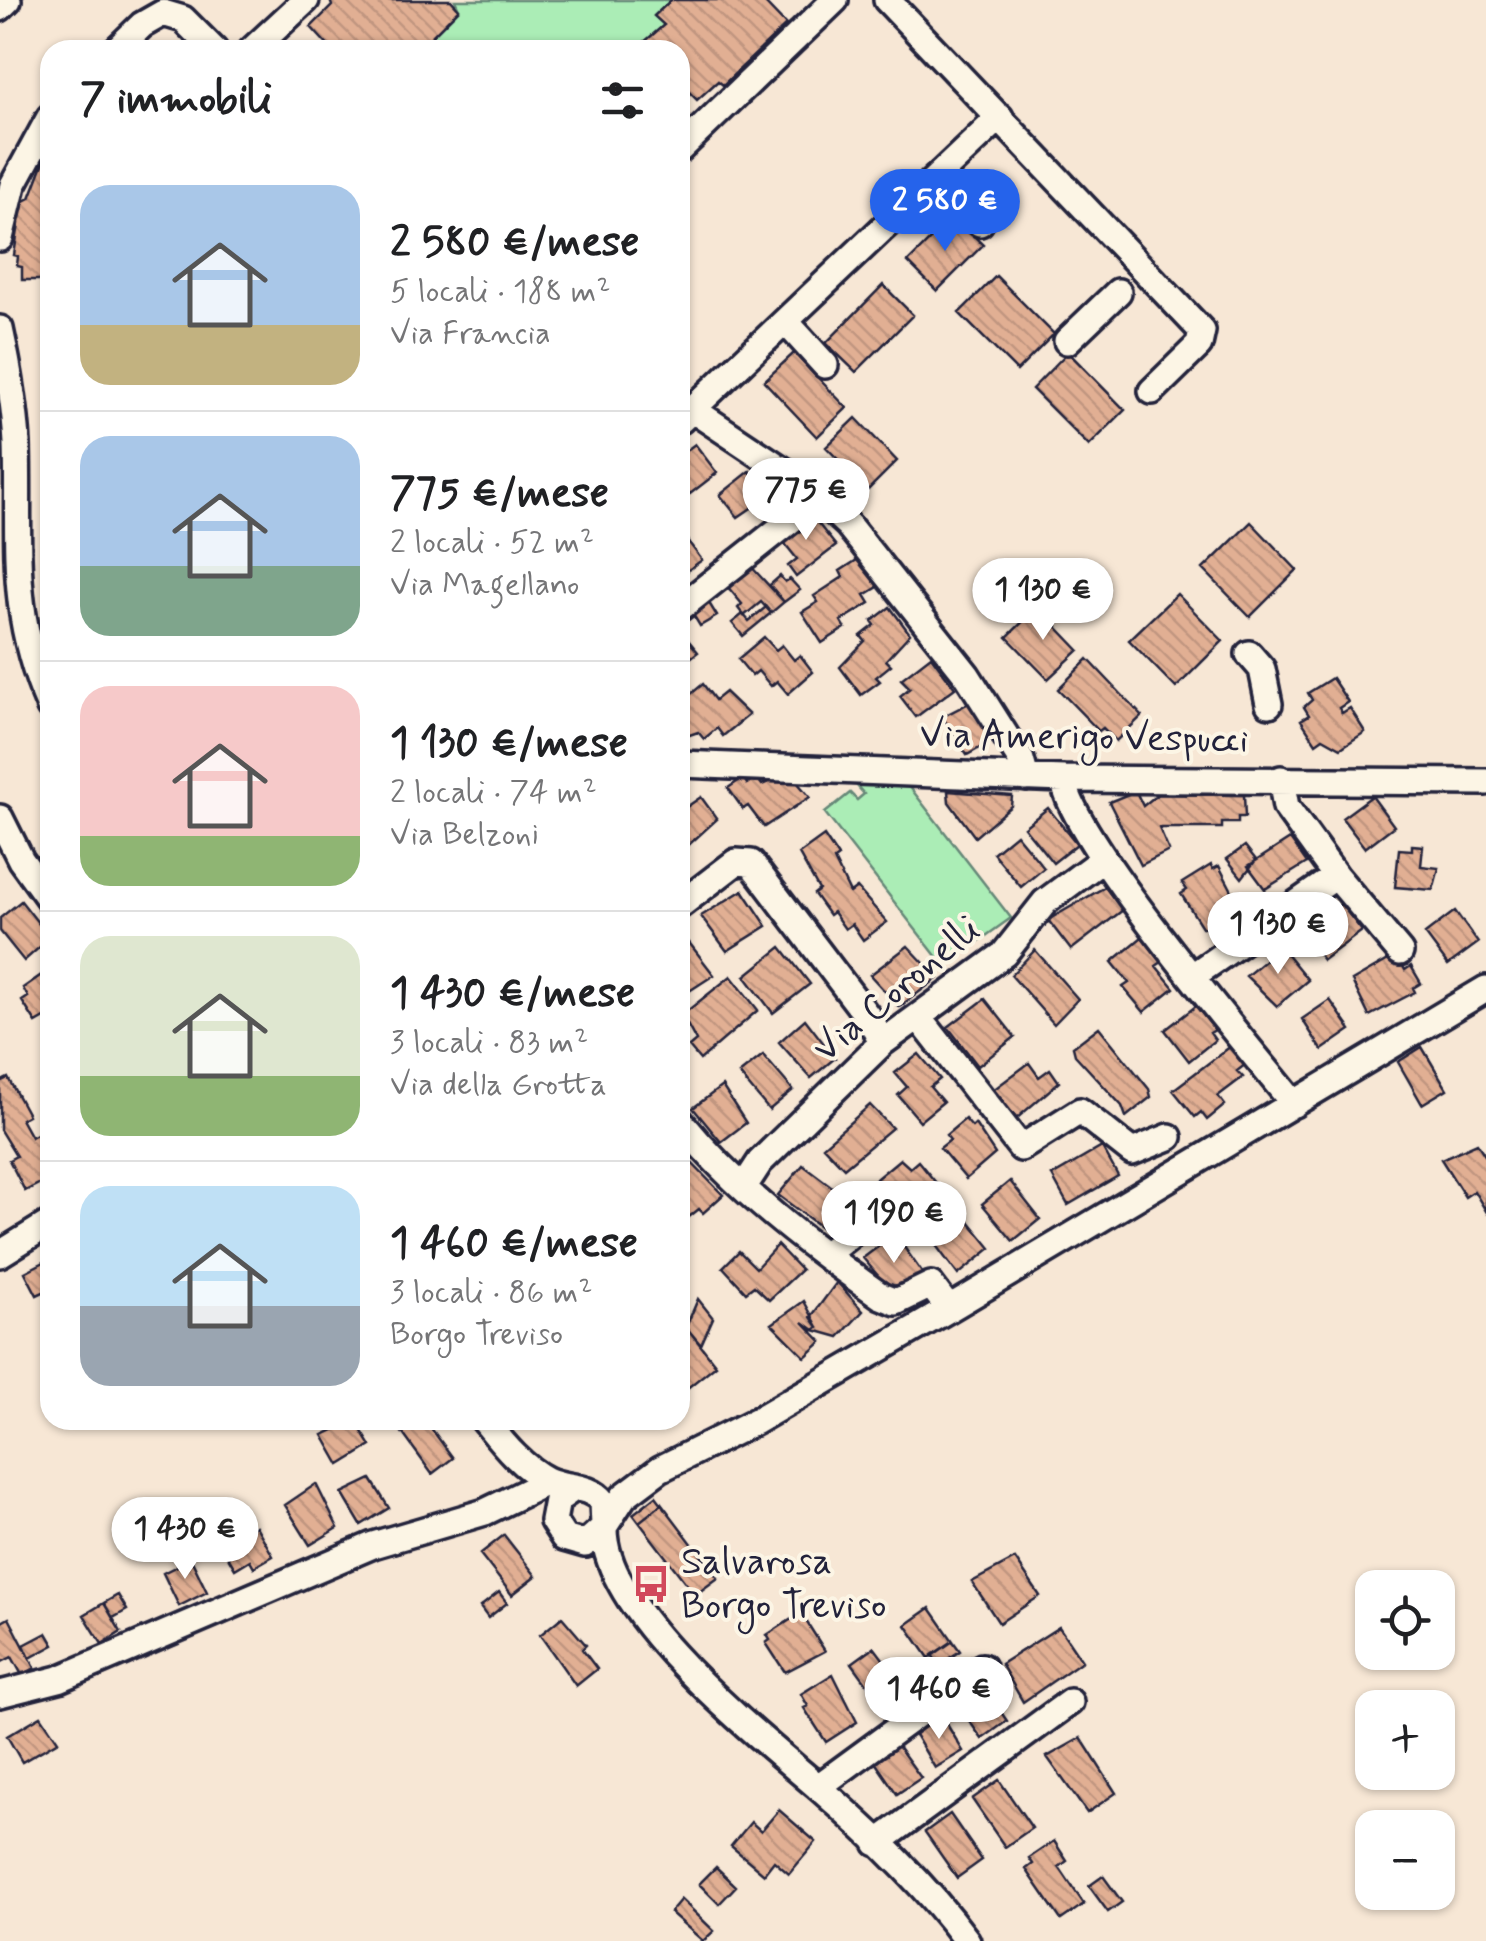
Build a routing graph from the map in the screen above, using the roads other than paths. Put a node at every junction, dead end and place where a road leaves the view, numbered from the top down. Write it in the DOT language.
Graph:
graph roads {
  1 [pos="8,0"];
  2 [pos="306,0"];
  3 [pos="835,0"];
  4 [pos="887,0"];
  5 [pos="166,7"];
  6 [pos="0,8"];
  7 [pos="126,40"];
  8 [pos="204,40"];
  9 [pos="263,40"];
  10 [pos="1000,117"];
  11 [pos="40,136"];
  12 [pos="690,139"];
  13 [pos="937,178"];
  14 [pos="980,223"];
  15 [pos="0,238"];
  16 [pos="1118,292"];
  17 [pos="786,322"];
  18 [pos="1,338"];
  19 [pos="1067,341"];
  20 [pos="825,365"];
  21 [pos="1152,391"];
  22 [pos="694,409"];
  23 [pos="820,497"];
  24 [pos="690,600"];
  25 [pos="1250,654"];
  26 [pos="40,680"];
  27 [pos="1269,704"];
  28 [pos="690,764"];
  29 [pos="1026,778"];
  30 [pos="1064,779"];
  31 [pos="1281,779"];
  32 [pos="1486,782"];
  33 [pos="0,818"];
  34 [pos="0,841"];
  35 [pos="1103,860"];
  36 [pos="31,875"];
  37 [pos="1336,876"];
  38 [pos="40,887"];
  39 [pos="690,898"];
  40 [pos="1400,952"];
  41 [pos="1194,975"];
  42 [pos="1486,989"];
  43 [pos="920,1019"];
  44 [pos="882,1043"];
  45 [pos="1294,1104"];
  46 [pos="690,1134"];
  47 [pos="1169,1137"];
  48 [pos="745,1184"];
  49 [pos="890,1202"];
  50 [pos="40,1228"];
  51 [pos="0,1254"];
  52 [pos="826,1254"];
  53 [pos="949,1309"];
  54 [pos="492,1430"];
  55 [pos="660,1470"];
  56 [pos="559,1486"];
  57 [pos="605,1526"];
  58 [pos="559,1532"];
  59 [pos="629,1597"];
  60 [pos="982,1667"];
  61 [pos="0,1694"];
  62 [pos="1070,1702"];
  63 [pos="818,1787"];
  64 [pos="878,1843"];
  65 [pos="967,1941"];
  1 -- 6 [label="street"];
  2 -- 9 [label="street"];
  3 -- 12 [label="street"];
  4 -- 10 [label="street"];
  5 -- 7 [label="street"];
  5 -- 8 [label="street"];
  10 -- 13 [label="street"];
  10 -- 21 [label="street"];
  11 -- 15 [label="street"];
  13 -- 14 [label="street"];
  13 -- 17 [label="street"];
  16 -- 19 [label="street"];
  17 -- 20 [label="street"];
  17 -- 22 [label="street"];
  18 -- 26 [label="street"];
  22 -- 23 [label="street"];
  23 -- 24 [label="street"];
  23 -- 29 [label="street"];
  25 -- 27 [label="street"];
  28 -- 29 [label="street, Via Amerigo Vespucci"];
  29 -- 30 [label="street, Via Amerigo Vespucci"];
  30 -- 31 [label="street, Via Amerigo Vespucci"];
  30 -- 35 [label="street"];
  31 -- 32 [label="street, Via Amerigo Vespucci"];
  31 -- 37 [label="street"];
  33 -- 36 [label="street"];
  34 -- 36 [label="street"];
  35 -- 41 [label="street"];
  35 -- 43 [label="street, Via Coronelli"];
  36 -- 38 [label="street"];
  37 -- 40 [label="street"];
  37 -- 41 [label="street"];
  39 -- 44 [label="street"];
  41 -- 45 [label="street"];
  42 -- 45 [label="street"];
  43 -- 44 [label="street, Via Coronelli"];
  43 -- 47 [label="street"];
  44 -- 48 [label="street, Via Coronelli"];
  45 -- 53 [label="street"];
  46 -- 48 [label="street"];
  48 -- 52 [label="street"];
  49 -- 52 [label="street"];
  50 -- 51 [label="street"];
  52 -- 53 [label="street"];
  53 -- 55 [label="street"];
  54 -- 56 [label="street"];
  55 -- 56 [label="street"];
  55 -- 57 [label="street"];
  56 -- 57 [label="street"];
  56 -- 58 [label="street"];
  56 -- 61 [label="street"];
  57 -- 58 [label="street"];
  57 -- 59 [label="street"];
  58 -- 59 [label="street"];
  59 -- 63 [label="street"];
  60 -- 63 [label="street"];
  62 -- 64 [label="street"];
  63 -- 64 [label="street"];
  64 -- 65 [label="street"];
}
